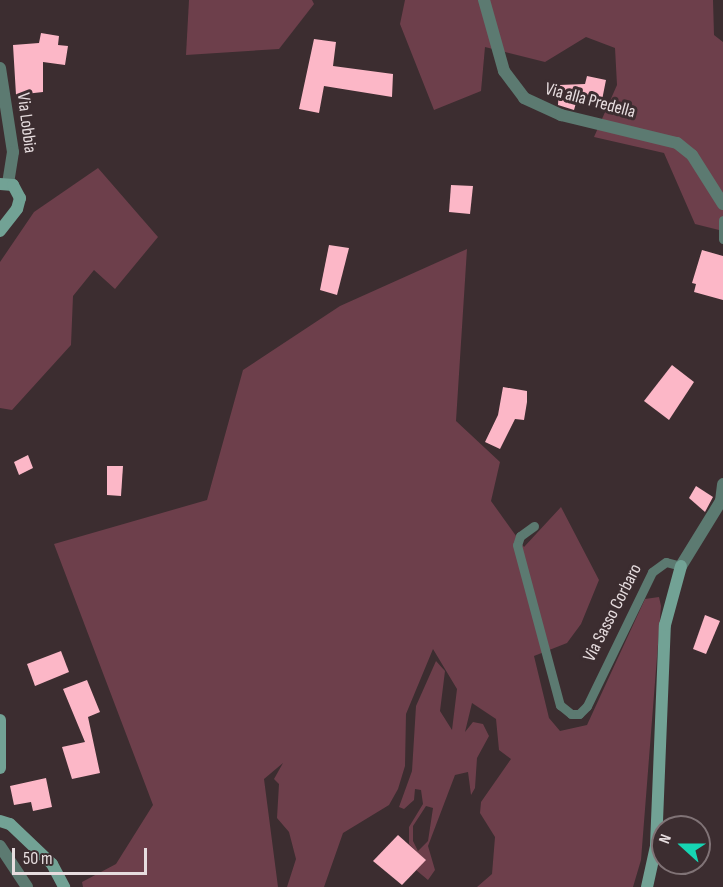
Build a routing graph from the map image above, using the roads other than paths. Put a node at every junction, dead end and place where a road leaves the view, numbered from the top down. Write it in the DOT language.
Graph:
graph roads {
  1 [pos="484,0"];
  2 [pos="0,68"];
  3 [pos="4,183"];
  4 [pos="723,204"];
  5 [pos="723,220"];
  6 [pos="0,231"];
  7 [pos="723,239"];
  8 [pos="723,484"];
  9 [pos="534,526"];
  10 [pos="681,566"];
  11 [pos="0,720"];
  12 [pos="0,768"];
  13 [pos="0,821"];
  14 [pos="0,846"];
  15 [pos="27,887"];
  16 [pos="64,887"];
  17 [pos="648,887"];
  1 -- 4 [label="street, Via alla Predella"];
  2 -- 3 [label="street, Via Lobbia"];
  3 -- 6 [label="street"];
  5 -- 7 [label="lane"];
  8 -- 10 [label="street"];
  9 -- 10 [label="lane, Via Sasso Corbaro"];
  10 -- 17 [label="street"];
  11 -- 12 [label="street"];
  13 -- 16 [label="street"];
  14 -- 15 [label="street"];
}
